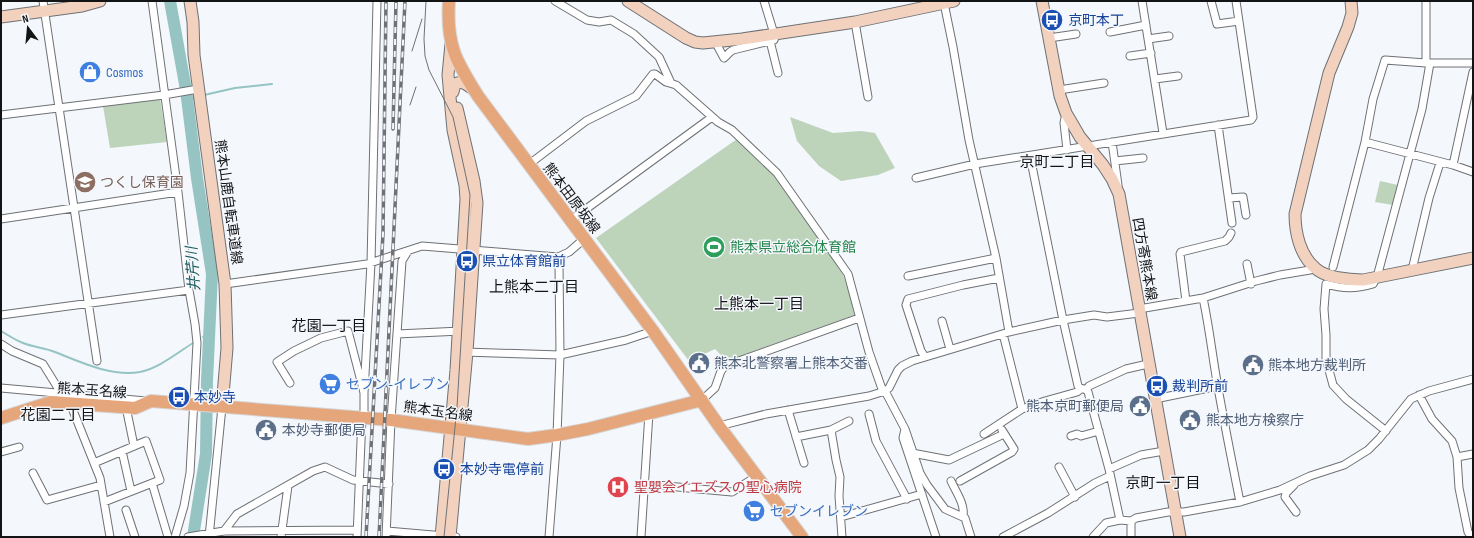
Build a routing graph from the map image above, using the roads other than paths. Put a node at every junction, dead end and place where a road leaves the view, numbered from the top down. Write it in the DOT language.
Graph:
graph roads {
  1 [pos="100,1"];
  2 [pos="152,1"];
  3 [pos="190,1"];
  4 [pos="377,1"];
  5 [pos="555,1"];
  6 [pos="628,1"];
  7 [pos="764,1"];
  8 [pos="1042,1"];
  9 [pos="1142,1"];
  10 [pos="1211,1"];
  11 [pos="1236,1"];
  12 [pos="1351,1"];
  13 [pos="1426,1"];
  14 [pos="949,2"];
  15 [pos="451,4"];
  16 [pos="44,6"];
  17 [pos="1,17"];
  18 [pos="1239,21"];
  19 [pos="855,22"];
  20 [pos="1146,25"];
  21 [pos="1110,32"];
  22 [pos="1076,34"];
  23 [pos="1169,36"];
  24 [pos="772,37"];
  25 [pos="1050,38"];
  26 [pos="1148,39"];
  27 [pos="717,42"];
  28 [pos="452,44"];
  29 [pos="1151,53"];
  30 [pos="1130,56"];
  31 [pos="1428,63"];
  32 [pos="1473,63"];
  33 [pos="1473,72"];
  34 [pos="778,73"];
  35 [pos="448,75"];
  36 [pos="1178,76"];
  37 [pos="1155,79"];
  38 [pos="1104,82"];
  39 [pos="671,83"];
  40 [pos="474,89"];
  41 [pos="1059,90"];
  42 [pos="453,92"];
  43 [pos="199,94"];
  44 [pos="164,95"];
  45 [pos="868,97"];
  46 [pos="59,108"];
  47 [pos="1066,113"];
  48 [pos="1,115"];
  49 [pos="712,117"];
  50 [pos="1218,125"];
  51 [pos="1162,133"];
  52 [pos="1112,142"];
  53 [pos="1365,142"];
  54 [pos="1088,146"];
  55 [pos="1067,150"];
  56 [pos="1409,154"];
  57 [pos="1030,156"];
  58 [pos="1143,158"];
  59 [pos="1115,161"];
  60 [pos="1440,162"];
  61 [pos="975,164"];
  62 [pos="528,165"];
  63 [pos="1453,165"];
  64 [pos="1473,172"];
  65 [pos="916,178"];
  66 [pos="178,192"];
  67 [pos="1119,194"];
  68 [pos="1229,198"];
  69 [pos="74,208"];
  70 [pos="1244,212"];
  71 [pos="1,219"];
  72 [pos="571,220"];
  73 [pos="1232,223"];
  74 [pos="1230,233"];
  75 [pos="584,239"];
  76 [pos="469,249"];
  77 [pos="408,251"];
  78 [pos="558,257"];
  79 [pos="996,258"];
  80 [pos="1473,258"];
  81 [pos="371,263"];
  82 [pos="1247,264"];
  83 [pos="1333,267"];
  84 [pos="1315,268"];
  85 [pos="1412,270"];
  86 [pos="908,276"];
  87 [pos="1377,277"];
  88 [pos="999,278"];
  89 [pos="225,284"];
  90 [pos="1251,284"];
  91 [pos="189,290"];
  92 [pos="1203,298"];
  93 [pos="1186,301"];
  94 [pos="88,303"];
  95 [pos="1139,311"];
  96 [pos="1,315"];
  97 [pos="859,318"];
  98 [pos="1063,320"];
  99 [pos="942,321"];
  100 [pos="464,331"];
  101 [pos="653,331"];
  102 [pos="1006,333"];
  103 [pos="397,334"];
  104 [pos="1,344"];
  105 [pos="950,349"];
  106 [pos="462,352"];
  107 [pos="560,355"];
  108 [pos="925,357"];
  109 [pos="97,361"];
  110 [pos="1148,364"];
  111 [pos="1473,379"];
  112 [pos="290,383"];
  113 [pos="1218,386"];
  114 [pos="1,388"];
  115 [pos="1083,390"];
  116 [pos="885,391"];
  117 [pos="61,393"];
  118 [pos="364,394"];
  119 [pos="1419,395"];
  120 [pos="1155,399"];
  121 [pos="702,400"];
  122 [pos="151,401"];
  123 [pos="72,403"];
  124 [pos="195,404"];
  125 [pos="220,406"];
  126 [pos="126,407"];
  127 [pos="788,410"];
  128 [pos="1022,410"];
  129 [pos="649,413"];
  130 [pos="869,414"];
  131 [pos="363,417"];
  132 [pos="1,418"];
  133 [pos="391,420"];
  134 [pos="849,421"];
  135 [pos="999,425"];
  136 [pos="719,426"];
  137 [pos="456,429"];
  138 [pos="905,429"];
  139 [pos="831,430"];
  140 [pos="1099,431"];
  141 [pos="1386,431"];
  142 [pos="984,434"];
  143 [pos="1004,434"];
  144 [pos="557,435"];
  145 [pos="1071,436"];
  146 [pos="796,437"];
  147 [pos="134,446"];
  148 [pos="19,447"];
  149 [pos="122,451"];
  150 [pos="1164,451"];
  151 [pos="1,452"];
  152 [pos="912,453"];
  153 [pos="1473,454"];
  154 [pos="1457,458"];
  155 [pos="94,462"];
  156 [pos="804,463"];
  157 [pos="1059,467"];
  158 [pos="1109,469"];
  159 [pos="33,473"];
  160 [pos="757,476"];
  161 [pos="1110,476"];
  162 [pos="951,481"];
  163 [pos="960,481"];
  164 [pos="360,482"];
  165 [pos="152,483"];
  166 [pos="1293,483"];
  167 [pos="389,484"];
  168 [pos="645,484"];
  169 [pos="101,485"];
  170 [pos="288,486"];
  171 [pos="130,491"];
  172 [pos="922,494"];
  173 [pos="1075,497"];
  174 [pos="907,499"];
  175 [pos="104,502"];
  176 [pos="1240,502"];
  177 [pos="126,510"];
  178 [pos="1175,512"];
  179 [pos="1296,512"];
  180 [pos="963,516"];
  181 [pos="841,517"];
  182 [pos="1120,520"];
  183 [pos="1131,521"];
  184 [pos="224,531"];
  185 [pos="281,534"];
  186 [pos="357,534"];
  187 [pos="387,534"];
  188 [pos="208,535"];
  189 [pos="446,536"];
  190 [pos="798,536"];
  191 [pos="110,537"];
  192 [pos="135,537"];
  193 [pos="168,537"];
  194 [pos="175,537"];
  195 [pos="188,537"];
  196 [pos="456,537"];
  197 [pos="549,537"];
  198 [pos="641,537"];
  199 [pos="842,537"];
  200 [pos="936,537"];
  201 [pos="971,537"];
  202 [pos="1003,537"];
  203 [pos="1093,537"];
  204 [pos="1131,537"];
  205 [pos="1180,537"];
  206 [pos="1472,537"];
  1 -- 16 [label="street"];
  2 -- 44 [label="street"];
  3 -- 43 [label="street, 熊本山鹿自転車道線"];
  4 -- 81 [label="street"];
  5 -- 39 [label="street"];
  6 -- 27 [label="street"];
  7 -- 24 [label="street"];
  8 -- 25 [label="street, 四方寄熊本線"];
  9 -- 20 [label="street"];
  10 -- 18 [label="street"];
  11 -- 18 [label="street"];
  12 -- 84 [label="street"];
  13 -- 31 [label="street"];
  14 -- 19 [label="street"];
  14 -- 61 [label="street"];
  15 -- 28 [label="main road, 熊本田原坂線"];
  16 -- 17 [label="street"];
  16 -- 46 [label="street"];
  18 -- 50 [label="street"];
  19 -- 24 [label="street"];
  19 -- 45 [label="street"];
  20 -- 21 [label="street"];
  20 -- 26 [label="street"];
  22 -- 25 [label="street"];
  23 -- 26 [label="street"];
  24 -- 27 [label="street"];
  24 -- 27 [label="street"];
  24 -- 34 [label="street"];
  25 -- 41 [label="street, 四方寄熊本線"];
  26 -- 29 [label="street"];
  28 -- 35 [label="street"];
  28 -- 40 [label="main road, 熊本田原坂線"];
  29 -- 30 [label="street"];
  29 -- 37 [label="street"];
  31 -- 32 [label="street"];
  31 -- 53 [label="street"];
  31 -- 56 [label="street"];
  33 -- 63 [label="street"];
  35 -- 42 [label="street"];
  35 -- 76 [label="street"];
  36 -- 37 [label="street"];
  37 -- 51 [label="street"];
  38 -- 41 [label="street"];
  39 -- 49 [label="street"];
  39 -- 62 [label="street"];
  40 -- 42 [label="street"];
  40 -- 62 [label="main road, 熊本田原坂線"];
  41 -- 47 [label="street, 四方寄熊本線"];
  42 -- 76 [label="street"];
  43 -- 44 [label="street"];
  43 -- 89 [label="street, 熊本山鹿自転車道線"];
  44 -- 46 [label="street"];
  44 -- 66 [label="street"];
  46 -- 48 [label="street"];
  46 -- 69 [label="street"];
  47 -- 54 [label="street, 四方寄熊本線"];
  47 -- 55 [label="street"];
  49 -- 72 [label="street"];
  49 -- 97 [label="street"];
  50 -- 51 [label="street"];
  50 -- 68 [label="street"];
  51 -- 52 [label="street"];
  52 -- 54 [label="street"];
  52 -- 59 [label="street"];
  53 -- 56 [label="street"];
  53 -- 83 [label="street"];
  54 -- 55 [label="street"];
  54 -- 67 [label="street, 四方寄熊本線"];
  55 -- 57 [label="street"];
  56 -- 60 [label="street"];
  56 -- 87 [label="street"];
  57 -- 61 [label="street"];
  57 -- 98 [label="street"];
  58 -- 59 [label="street"];
  59 -- 67 [label="street"];
  60 -- 63 [label="street"];
  60 -- 85 [label="street"];
  61 -- 65 [label="street"];
  61 -- 79 [label="street"];
  62 -- 72 [label="main road, 熊本田原坂線"];
  63 -- 64 [label="street"];
  66 -- 69 [label="street"];
  66 -- 91 [label="street"];
  67 -- 95 [label="street, 四方寄熊本線"];
  68 -- 70 [label="street"];
  68 -- 73 [label="street"];
  69 -- 71 [label="street"];
  69 -- 94 [label="street"];
  72 -- 75 [label="main road, 熊本田原坂線"];
  74 -- 93 [label="street"];
  75 -- 78 [label="street"];
  75 -- 101 [label="main road, 熊本田原坂線"];
  76 -- 77 [label="street"];
  76 -- 78 [label="street"];
  76 -- 100 [label="street"];
  77 -- 81 [label="street"];
  77 -- 103 [label="street"];
  78 -- 107 [label="street"];
  79 -- 86 [label="street"];
  79 -- 88 [label="street"];
  80 -- 85 [label="street"];
  81 -- 89 [label="street"];
  81 -- 118 [label="street"];
  82 -- 90 [label="street"];
  84 -- 87 [label="street"];
  84 -- 90 [label="street"];
  85 -- 87 [label="street"];
  87 -- 141 [label="street"];
  88 -- 102 [label="street"];
  88 -- 108 [label="street"];
  89 -- 125 [label="street, 熊本山鹿自転車道線"];
  90 -- 92 [label="street"];
  91 -- 94 [label="street"];
  91 -- 124 [label="street"];
  92 -- 93 [label="street"];
  92 -- 113 [label="street"];
  93 -- 95 [label="street"];
  94 -- 96 [label="street"];
  94 -- 109 [label="street"];
  95 -- 98 [label="street"];
  95 -- 110 [label="street, 四方寄熊本線"];
  97 -- 116 [label="street"];
  97 -- 121 [label="street"];
  98 -- 102 [label="street"];
  98 -- 115 [label="street"];
  99 -- 105 [label="street"];
  100 -- 103 [label="street"];
  100 -- 106 [label="street"];
  101 -- 107 [label="street"];
  101 -- 121 [label="main road, 熊本田原坂線"];
  102 -- 105 [label="street"];
  102 -- 128 [label="street"];
  103 -- 133 [label="street"];
  104 -- 117 [label="street"];
  105 -- 108 [label="street"];
  106 -- 107 [label="street"];
  106 -- 137 [label="street"];
  107 -- 144 [label="street"];
  108 -- 116 [label="street"];
  110 -- 115 [label="street"];
  110 -- 120 [label="street, 四方寄熊本線"];
  111 -- 119 [label="street"];
  112 -- 118 [label="street"];
  113 -- 120 [label="street"];
  113 -- 176 [label="street"];
  114 -- 117 [label="street"];
  115 -- 128 [label="street"];
  115 -- 140 [label="street"];
  116 -- 127 [label="street"];
  116 -- 138 [label="street"];
  117 -- 122 [label="street"];
  118 -- 131 [label="street"];
  119 -- 141 [label="street"];
  119 -- 154 [label="street"];
  120 -- 150 [label="street, 四方寄熊本線"];
  121 -- 129 [label="main road, 熊本玉名線"];
  121 -- 136 [label="main road"];
  122 -- 124 [label="main road, 熊本玉名線"];
  122 -- 126 [label="main road, 熊本玉名線"];
  123 -- 126 [label="main road, 熊本玉名線"];
  123 -- 132 [label="main road, 熊本玉名線"];
  123 -- 155 [label="street"];
  124 -- 125 [label="main road, 熊本玉名線"];
  124 -- 194 [label="street"];
  125 -- 131 [label="main road, 熊本玉名線"];
  125 -- 188 [label="street"];
  126 -- 147 [label="street"];
  127 -- 136 [label="street"];
  127 -- 146 [label="street"];
  128 -- 135 [label="street"];
  129 -- 144 [label="main road, 熊本玉名線"];
  129 -- 168 [label="street"];
  130 -- 174 [label="street"];
  131 -- 133 [label="main road, 熊本玉名線"];
  131 -- 164 [label="street"];
  133 -- 137 [label="main road, 熊本玉名線"];
  133 -- 167 [label="street"];
  134 -- 139 [label="street"];
  135 -- 142 [label="street"];
  135 -- 143 [label="street"];
  136 -- 160 [label="main road"];
  137 -- 144 [label="main road, 熊本玉名線"];
  137 -- 189 [label="street"];
  138 -- 152 [label="street"];
  138 -- 172 [label="street"];
  139 -- 146 [label="street"];
  139 -- 181 [label="street"];
  140 -- 145 [label="street"];
  140 -- 158 [label="street"];
  141 -- 166 [label="street"];
  143 -- 152 [label="street"];
  143 -- 163 [label="street"];
  144 -- 197 [label="street"];
  146 -- 156 [label="street"];
  147 -- 149 [label="street"];
  147 -- 165 [label="street"];
  148 -- 151 [label="street"];
  149 -- 155 [label="street"];
  149 -- 171 [label="street"];
  150 -- 158 [label="street"];
  150 -- 178 [label="street, 四方寄熊本線"];
  152 -- 180 [label="street"];
  153 -- 154 [label="street"];
  154 -- 206 [label="street"];
  155 -- 169 [label="street"];
  157 -- 173 [label="street"];
  158 -- 161 [label="street"];
  159 -- 169 [label="street"];
  160 -- 168 [label="street"];
  160 -- 190 [label="main road"];
  161 -- 173 [label="street"];
  161 -- 182 [label="street"];
  162 -- 180 [label="street"];
  164 -- 167 [label="street"];
  164 -- 170 [label="street"];
  164 -- 186 [label="street"];
  165 -- 171 [label="street"];
  165 -- 193 [label="street"];
  166 -- 176 [label="street"];
  166 -- 179 [label="street"];
  167 -- 187 [label="street"];
  168 -- 198 [label="street"];
  169 -- 175 [label="street"];
  170 -- 184 [label="street"];
  170 -- 185 [label="street"];
  171 -- 175 [label="street"];
  172 -- 174 [label="street"];
  172 -- 200 [label="street"];
  173 -- 202 [label="street"];
  174 -- 181 [label="street"];
  175 -- 191 [label="street"];
  176 -- 178 [label="street"];
  177 -- 192 [label="street"];
  178 -- 183 [label="street"];
  178 -- 205 [label="street, 四方寄熊本線"];
  180 -- 201 [label="street"];
  181 -- 199 [label="street"];
  182 -- 183 [label="street"];
  182 -- 203 [label="street"];
  183 -- 204 [label="street"];
  184 -- 185 [label="street"];
  184 -- 188 [label="street"];
  185 -- 186 [label="street"];
  187 -- 189 [label="street"];
  188 -- 195 [label="street"];
  189 -- 196 [label="street"];
}
